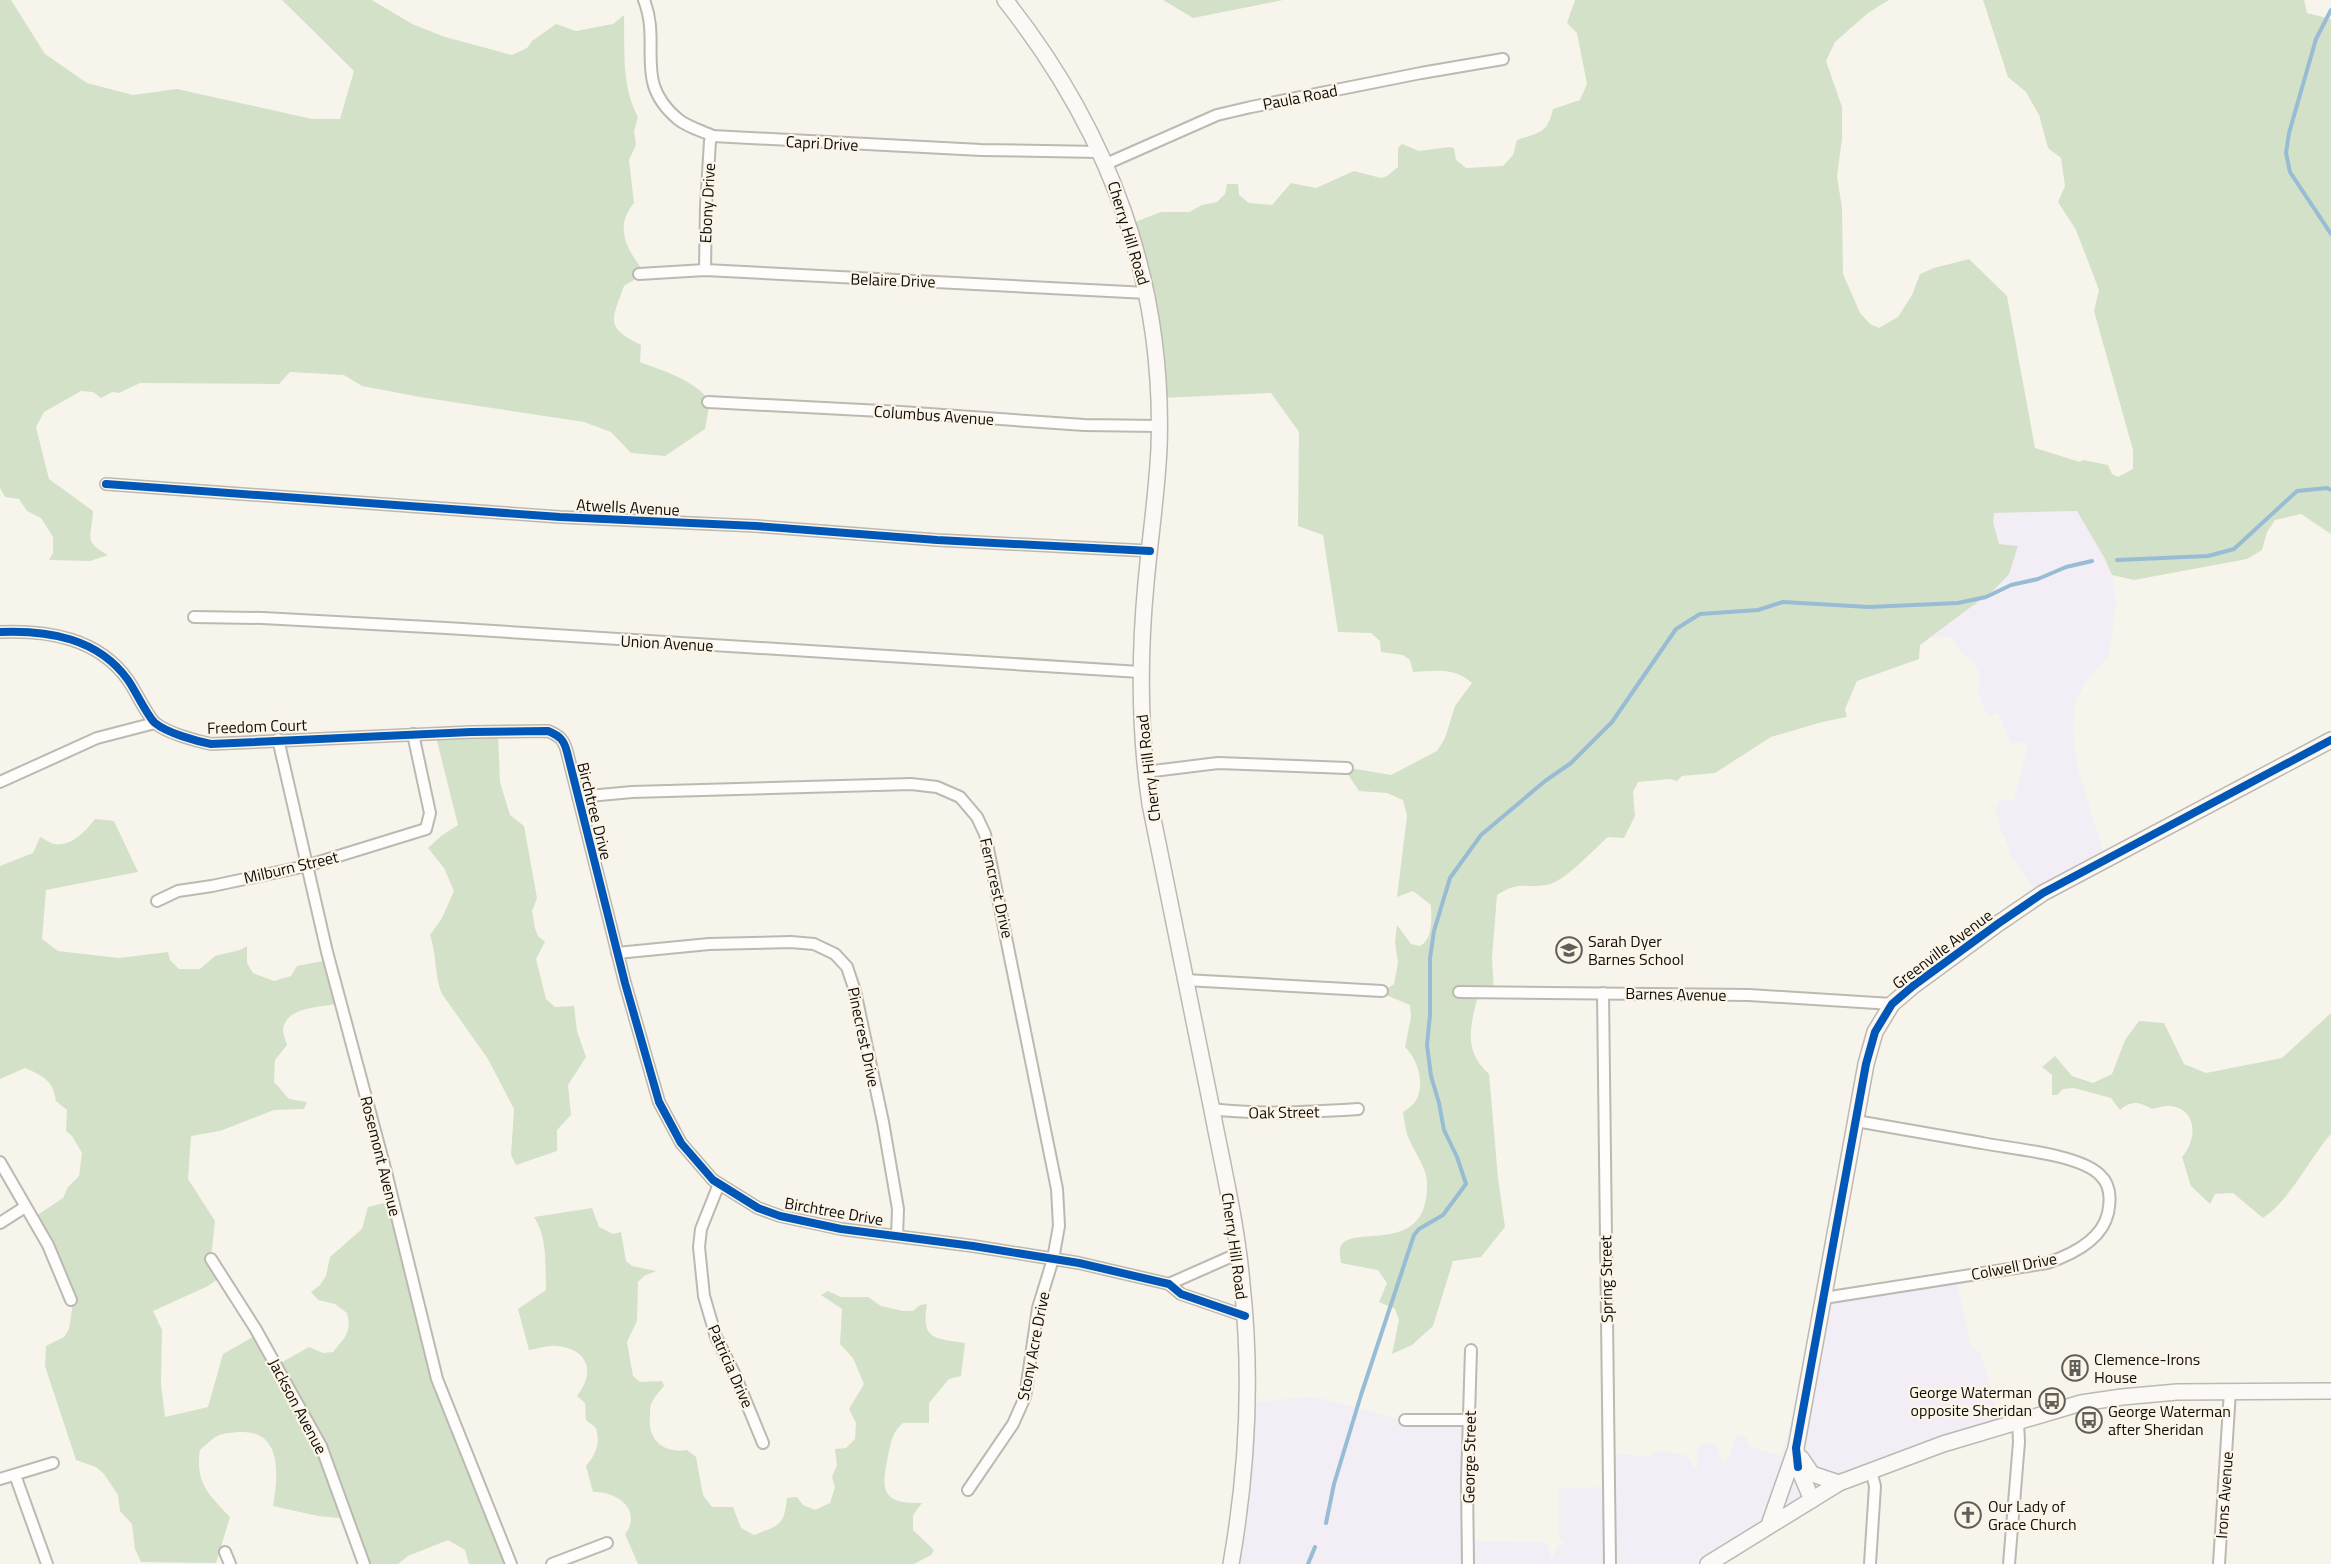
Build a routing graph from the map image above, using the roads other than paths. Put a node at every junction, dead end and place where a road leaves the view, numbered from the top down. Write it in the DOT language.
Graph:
graph roads {
  1 [pos="644,0"];
  2 [pos="1005,0"];
  3 [pos="1503,59"];
  4 [pos="713,136"];
  5 [pos="1103,158"];
  6 [pos="705,270"];
  7 [pos="639,274"];
  8 [pos="1147,293"];
  9 [pos="708,402"];
  10 [pos="1159,426"];
  11 [pos="106,484"];
  12 [pos="1149,550"];
  13 [pos="194,617"];
  14 [pos="0,632"];
  15 [pos="1140,672"];
  16 [pos="155,723"];
  17 [pos="413,734"];
  18 [pos="556,735"];
  19 [pos="278,739"];
  20 [pos="2331,740"];
  21 [pos="1347,768"];
  22 [pos="1145,772"];
  23 [pos="0,782"];
  24 [pos="578,797"];
  25 [pos="306,866"];
  26 [pos="157,902"];
  27 [pos="617,953"];
  28 [pos="1185,980"];
  29 [pos="1382,991"];
  30 [pos="1459,992"];
  31 [pos="1603,993"];
  32 [pos="1892,1004"];
  33 [pos="1211,1109"];
  34 [pos="1358,1109"];
  35 [pos="1856,1121"];
  36 [pos="0,1162"];
  37 [pos="719,1184"];
  38 [pos="25,1207"];
  39 [pos="0,1223"];
  40 [pos="897,1236"];
  41 [pos="1239,1253"];
  42 [pos="211,1259"];
  43 [pos="1053,1259"];
  44 [pos="1169,1284"];
  45 [pos="1824,1298"];
  46 [pos="71,1300"];
  47 [pos="1245,1316"];
  48 [pos="1471,1350"];
  49 [pos="2331,1390"];
  50 [pos="2230,1391"];
  51 [pos="1405,1420"];
  52 [pos="1469,1420"];
  53 [pos="2018,1422"];
  54 [pos="763,1443"];
  55 [pos="1796,1448"];
  56 [pos="53,1463"];
  57 [pos="1871,1471"];
  58 [pos="15,1475"];
  59 [pos="0,1479"];
  60 [pos="1839,1483"];
  61 [pos="968,1490"];
  62 [pos="1812,1500"];
  63 [pos="1769,1525"];
  64 [pos="607,1544"];
  65 [pos="225,1552"];
  66 [pos="1712,1563"];
  67 [pos="47,1564"];
  68 [pos="230,1564"];
  69 [pos="364,1564"];
  70 [pos="511,1564"];
  71 [pos="552,1564"];
  72 [pos="1231,1564"];
  73 [pos="1468,1564"];
  74 [pos="1610,1564"];
  75 [pos="1870,1564"];
  76 [pos="2009,1564"];
  77 [pos="2219,1564"];
  1 -- 4 [label="street, Capri Drive"];
  2 -- 5 [label="main road, Cherry Hill Road"];
  3 -- 5 [label="street, Paula Road"];
  4 -- 5 [label="street, Capri Drive"];
  4 -- 6 [label="street, Ebony Drive"];
  5 -- 8 [label="main road, Cherry Hill Road"];
  6 -- 7 [label="street, Belaire Drive"];
  6 -- 8 [label="street, Belaire Drive"];
  8 -- 10 [label="main road, Cherry Hill Road"];
  9 -- 10 [label="street, Columbus Avenue"];
  10 -- 12 [label="main road, Cherry Hill Road"];
  11 -- 12 [label="street, Atwells Avenue"];
  12 -- 15 [label="main road, Cherry Hill Road"];
  13 -- 15 [label="street, Union Avenue"];
  14 -- 16 [label="street"];
  15 -- 22 [label="main road, Cherry Hill Road"];
  16 -- 19 [label="street, Freedom Court"];
  16 -- 23 [label="street"];
  17 -- 18 [label="street, Freedom Court"];
  17 -- 19 [label="street, Freedom Court"];
  17 -- 25 [label="street, Milburn Street"];
  18 -- 24 [label="street, Birchtree Drive"];
  19 -- 25 [label="street, Rosemont Avenue"];
  20 -- 32 [label="main road, Greenville Avenue"];
  21 -- 22 [label="street"];
  22 -- 28 [label="main road, Cherry Hill Road"];
  24 -- 27 [label="street, Birchtree Drive"];
  24 -- 43 [label="street, Ferncrest Drive"];
  25 -- 26 [label="street, Milburn Street"];
  25 -- 70 [label="street, Rosemont Avenue"];
  27 -- 37 [label="street, Birchtree Drive"];
  27 -- 40 [label="street, Pinecrest Drive"];
  28 -- 29 [label="street"];
  28 -- 33 [label="main road, Cherry Hill Road"];
  30 -- 31 [label="street, Barnes Avenue"];
  31 -- 32 [label="street, Barnes Avenue"];
  31 -- 74 [label="street, Spring Street"];
  32 -- 35 [label="main road, Greenville Avenue"];
  33 -- 34 [label="street, Oak Street"];
  33 -- 41 [label="main road, Cherry Hill Road"];
  35 -- 45 [label="main road, Greenville Avenue"];
  35 -- 45 [label="street, Colwell Drive"];
  36 -- 38 [label="street"];
  37 -- 40 [label="street, Birchtree Drive"];
  37 -- 54 [label="street, Patricia Drive"];
  38 -- 39 [label="street"];
  38 -- 46 [label="street"];
  40 -- 43 [label="street, Birchtree Drive"];
  41 -- 44 [label="street"];
  41 -- 47 [label="main road, Cherry Hill Road"];
  42 -- 69 [label="street, Jackson Avenue"];
  43 -- 44 [label="street, Birchtree Drive"];
  43 -- 61 [label="street, Stony Acre Drive"];
  44 -- 47 [label="street, Birchtree Drive"];
  45 -- 55 [label="main road, Greenville Avenue"];
  47 -- 72 [label="main road, Cherry Hill Road"];
  48 -- 52 [label="street, George Street"];
  49 -- 50 [label="main road"];
  50 -- 53 [label="main road"];
  50 -- 77 [label="street, Irons Avenue"];
  51 -- 52 [label="street"];
  52 -- 73 [label="street, George Street"];
  53 -- 57 [label="main road"];
  53 -- 76 [label="street"];
  55 -- 60 [label="main road"];
  55 -- 62 [label="main road, Greenville Avenue"];
  55 -- 63 [label="main road"];
  56 -- 58 [label="street"];
  57 -- 60 [label="main road"];
  57 -- 75 [label="street"];
  58 -- 59 [label="street"];
  58 -- 67 [label="street"];
  60 -- 62 [label="main road"];
  62 -- 63 [label="main road"];
  63 -- 66 [label="main road"];
  64 -- 71 [label="street"];
  65 -- 68 [label="street"];
}
